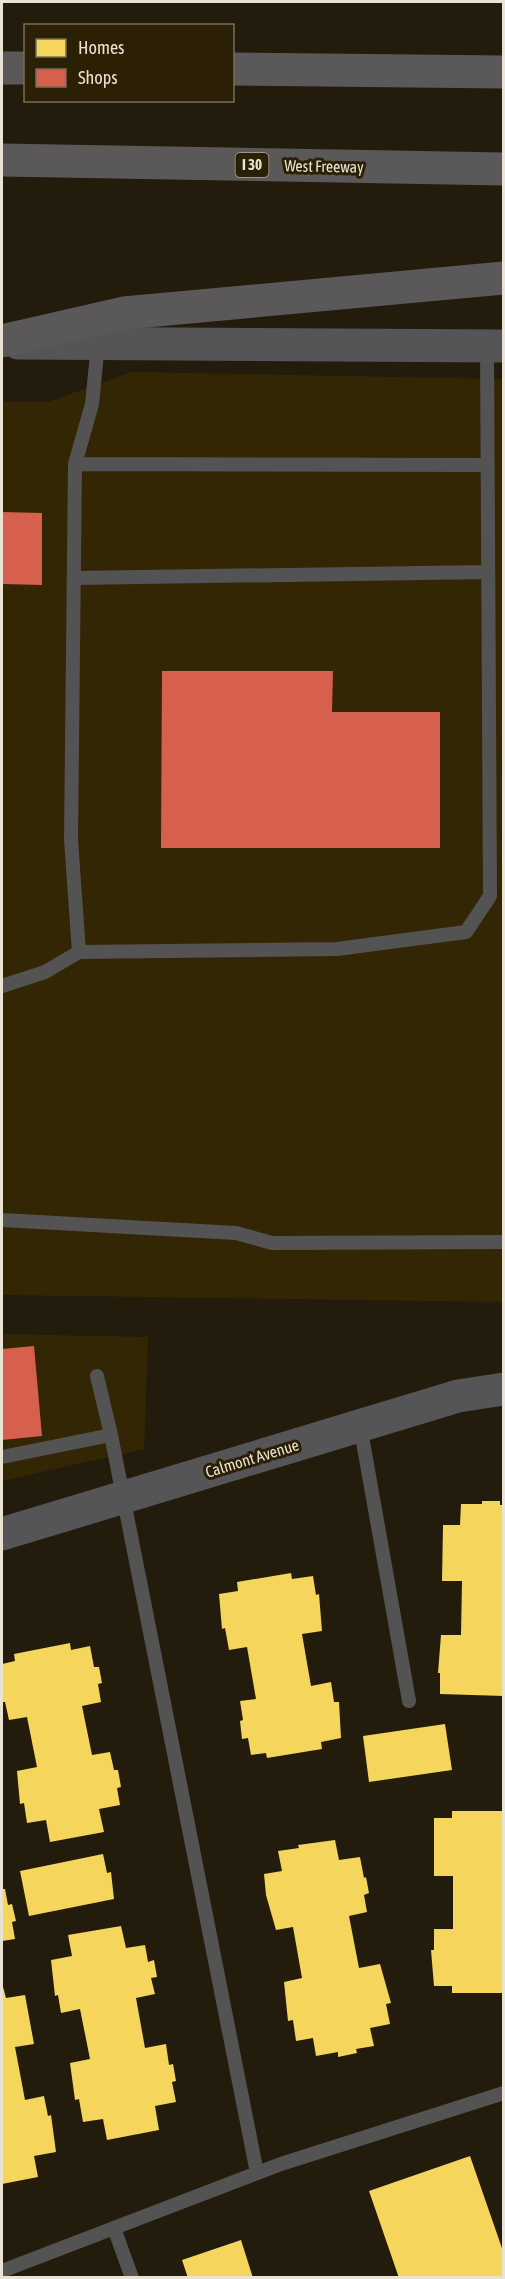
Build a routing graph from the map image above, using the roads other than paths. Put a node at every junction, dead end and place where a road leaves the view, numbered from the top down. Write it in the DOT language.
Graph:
graph roads {
  1 [pos="2,68"];
  2 [pos="24,68"];
  3 [pos="234,69"];
  4 [pos="504,72"];
  5 [pos="2,160"];
  6 [pos="504,170"];
  7 [pos="504,278"];
  8 [pos="2,342"];
  9 [pos="98,344"];
  10 [pos="495,346"];
  11 [pos="75,464"];
  12 [pos="488,465"];
  13 [pos="488,572"];
  14 [pos="74,578"];
  15 [pos="79,952"];
  16 [pos="2,986"];
  17 [pos="2,1220"];
  18 [pos="504,1242"];
  19 [pos="97,1376"];
  20 [pos="504,1389"];
  21 [pos="360,1425"];
  22 [pos="111,1436"];
  23 [pos="2,1457"];
  24 [pos="125,1496"];
  25 [pos="2,1534"];
  26 [pos="409,1701"];
  27 [pos="504,2093"];
  28 [pos="257,2173"];
  29 [pos="114,2228"];
  30 [pos="2,2271"];
  31 [pos="132,2277"];
  1 -- 2 [label="highway"];
  3 -- 4 [label="highway"];
  5 -- 6 [label="highway, West Freeway / I 30"];
  7 -- 8 [label="highway"];
  8 -- 9 [label="main road"];
  9 -- 10 [label="main road"];
  9 -- 11 [label="lane"];
  10 -- 12 [label="lane"];
  11 -- 12 [label="lane"];
  11 -- 14 [label="lane"];
  12 -- 13 [label="lane"];
  13 -- 14 [label="lane"];
  13 -- 15 [label="lane"];
  14 -- 15 [label="lane"];
  15 -- 16 [label="lane"];
  17 -- 18 [label="lane"];
  19 -- 22 [label="lane"];
  20 -- 21 [label="main road, Calmont Avenue"];
  21 -- 24 [label="main road, Calmont Avenue"];
  21 -- 26 [label="lane"];
  22 -- 23 [label="lane"];
  22 -- 24 [label="lane"];
  24 -- 25 [label="main road, Calmont Avenue"];
  24 -- 28 [label="lane"];
  27 -- 28 [label="lane"];
  28 -- 29 [label="lane"];
  29 -- 30 [label="lane"];
  29 -- 31 [label="lane"];
}
